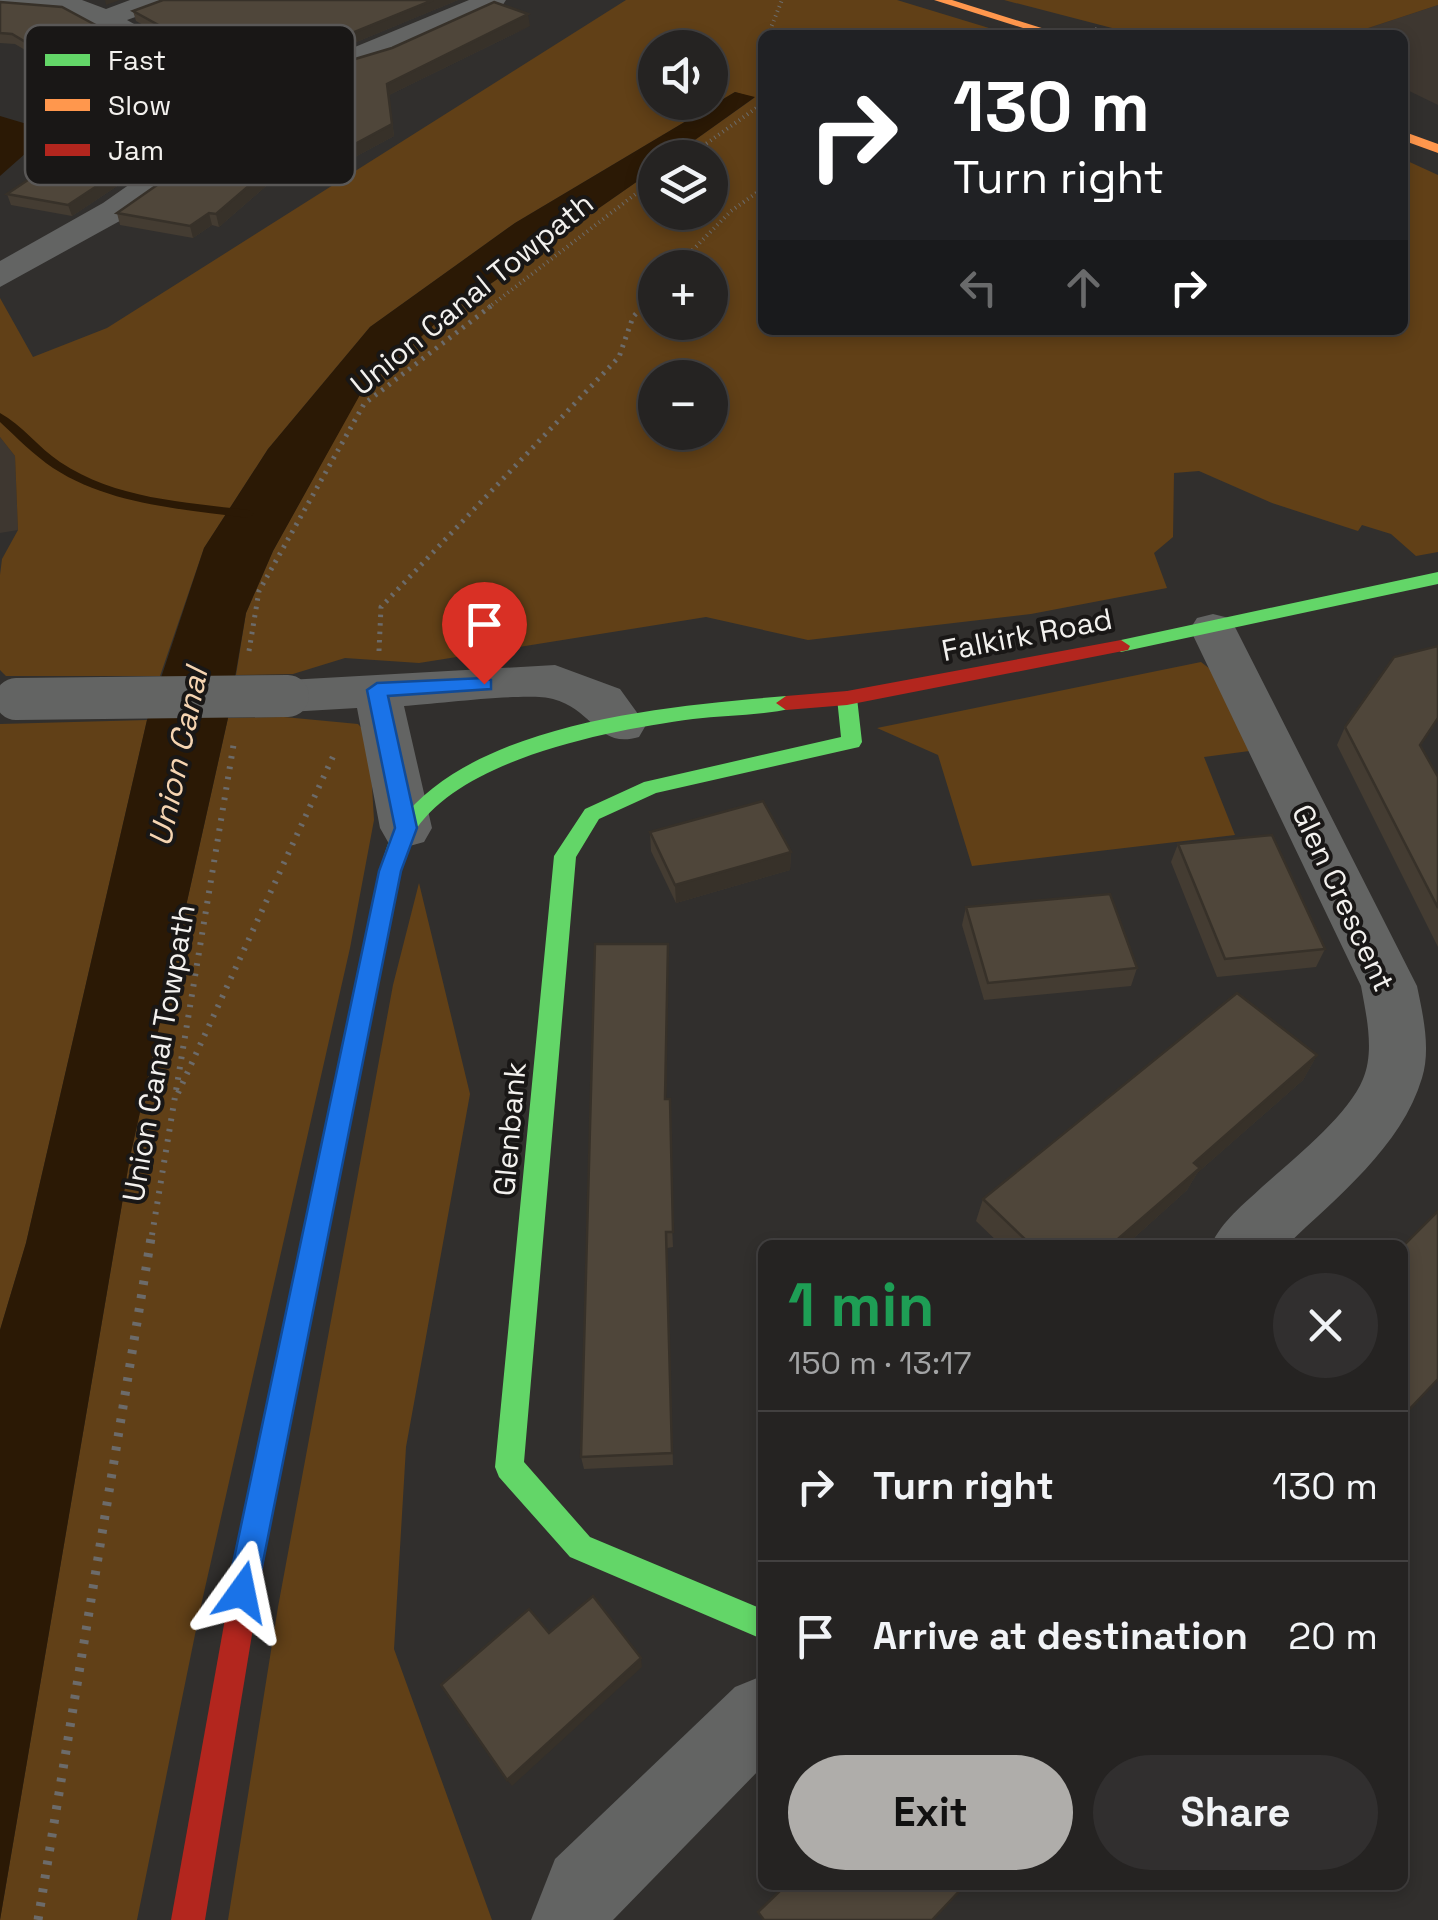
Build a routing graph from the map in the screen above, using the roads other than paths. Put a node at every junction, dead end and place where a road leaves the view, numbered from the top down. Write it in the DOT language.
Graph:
graph roads {
  1 [pos="0,0"];
  2 [pos="156,0"];
  3 [pos="492,0"];
  4 [pos="940,0"];
  5 [pos="104,20"];
  6 [pos="114,25"];
  7 [pos="1041,30"];
  8 [pos="355,60"];
  9 [pos="1408,138"];
  10 [pos="1438,150"];
  11 [pos="150,185"];
  12 [pos="7,226"];
  13 [pos="55,244"];
  14 [pos="0,276"];
  15 [pos="1438,578"];
  16 [pos="1213,629"];
  17 [pos="377,690"];
  18 [pos="8,698"];
  19 [pos="847,698"];
  20 [pos="622,725"];
  21 [pos="406,828"];
  22 [pos="1247,1240"];
  23 [pos="758,1622"];
  24 [pos="758,1718"];
  25 [pos="188,1920"];
  26 [pos="572,1920"];
  1 -- 5 [label="street"];
  2 -- 5 [label="street"];
  3 -- 8 [label="street"];
  4 -- 7 [label="main road"];
  5 -- 6 [label="street"];
  9 -- 10 [label="main road"];
  11 -- 13 [label="street"];
  12 -- 13 [label="street"];
  13 -- 14 [label="street"];
  15 -- 16 [label="main road, Falkirk Road"];
  16 -- 19 [label="main road, Falkirk Road"];
  16 -- 22 [label="street, Glen Crescent"];
  17 -- 18 [label="street, bridge"];
  17 -- 20 [label="street"];
  17 -- 21 [label="street"];
  19 -- 20 [label="main road, Falkirk Road"];
  19 -- 23 [label="main road, Glenbank"];
  20 -- 21 [label="main road, Falkirk Road"];
  21 -- 25 [label="main road"];
  24 -- 26 [label="street"];
}
